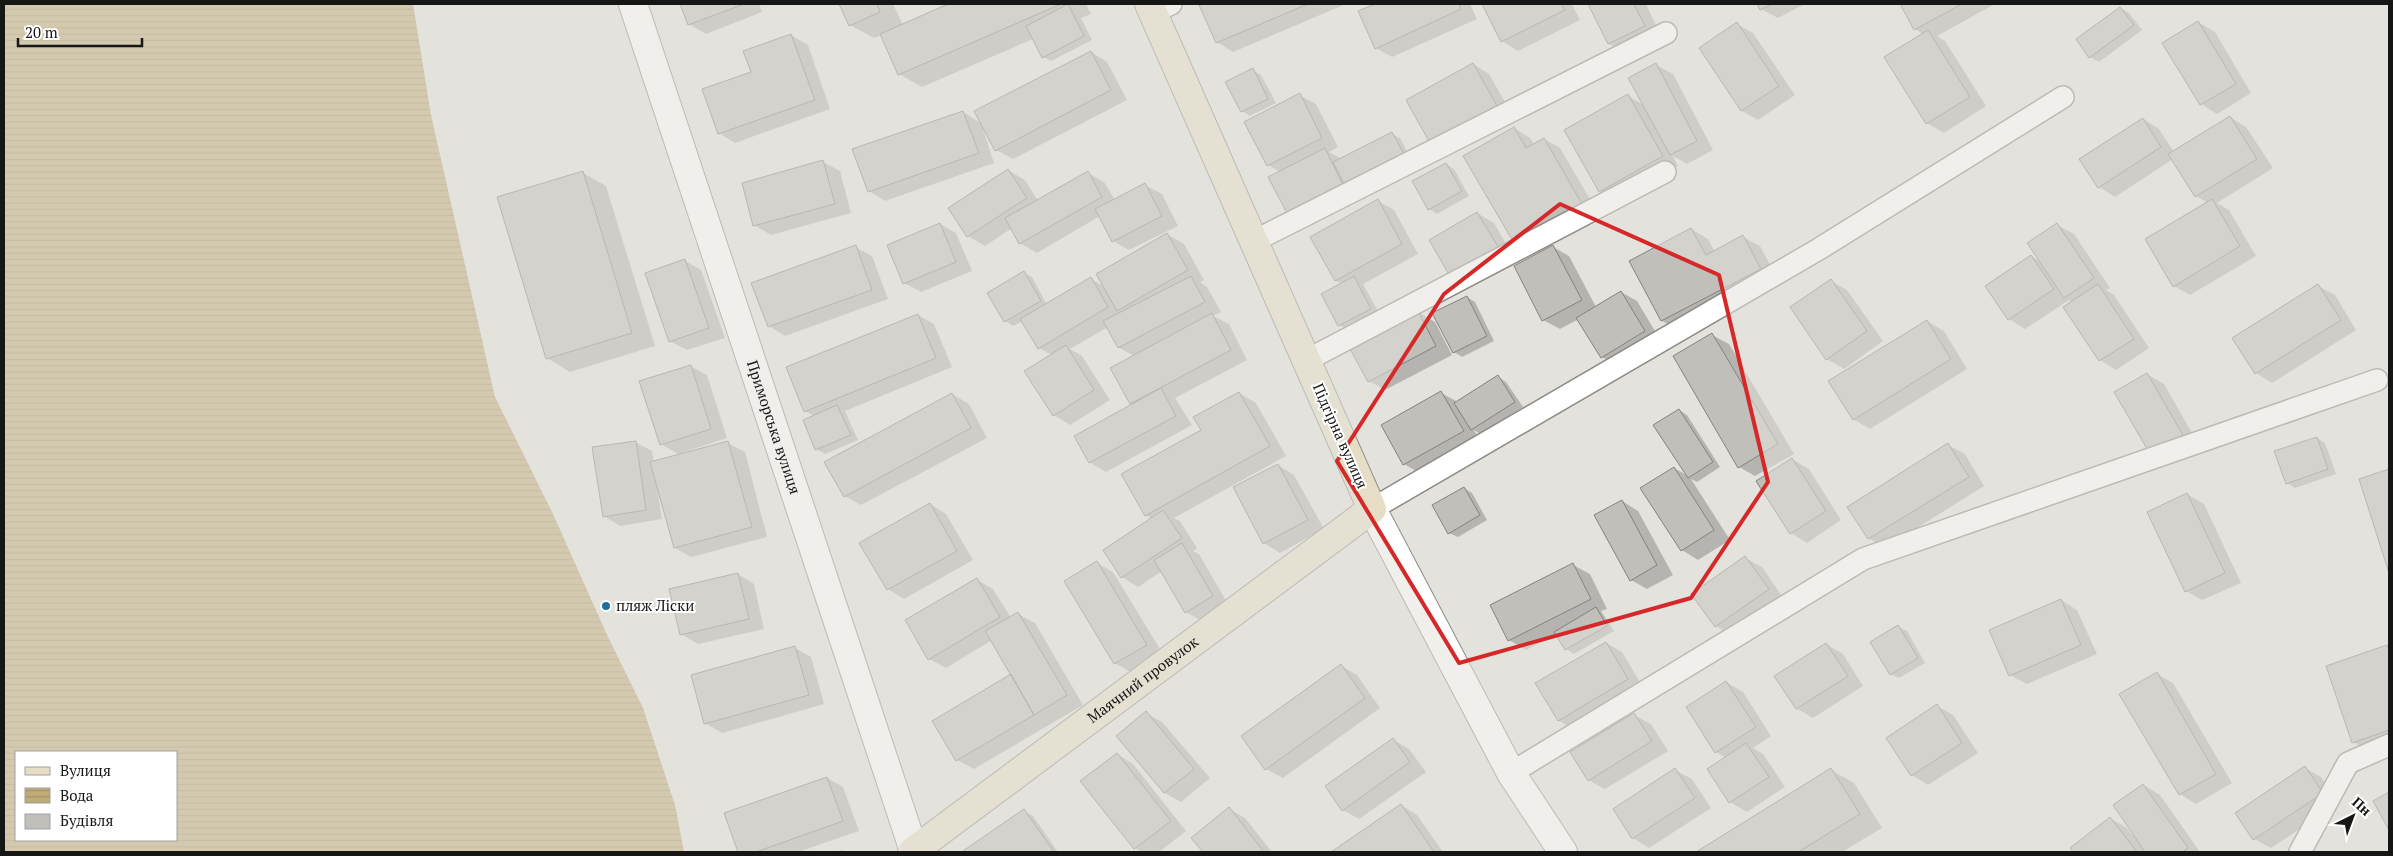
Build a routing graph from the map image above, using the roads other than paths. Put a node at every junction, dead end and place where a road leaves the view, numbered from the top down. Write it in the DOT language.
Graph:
graph roads {
  1 [pos="633,4"];
  2 [pos="1157,7"];
  3 [pos="1666,33"];
  4 [pos="2063,96"];
  5 [pos="1665,172"];
  6 [pos="1254,241"];
  7 [pos="1307,360"];
  8 [pos="2377,380"];
  9 [pos="1372,509"];
  10 [pos="2389,745"];
  11 [pos="1511,773"];
  12 [pos="914,852"];
  13 [pos="1564,852"];
  14 [pos="2300,852"];
  1 -- 12 [label="street, Приморська вулиця"];
  2 -- 6 [label="street, Підгірна вулиця"];
  3 -- 6 [label="lane"];
  4 -- 9 [label="lane"];
  5 -- 7 [label="lane"];
  6 -- 7 [label="street, Підгірна вулиця"];
  7 -- 9 [label="street, Підгірна вулиця"];
  8 -- 11 [label="lane"];
  9 -- 11 [label="street, Підгірна вулиця"];
  9 -- 12 [label="street, Маячний провулок"];
  10 -- 14 [label="lane"];
  11 -- 13 [label="street, Підгірна вулиця"];
}
